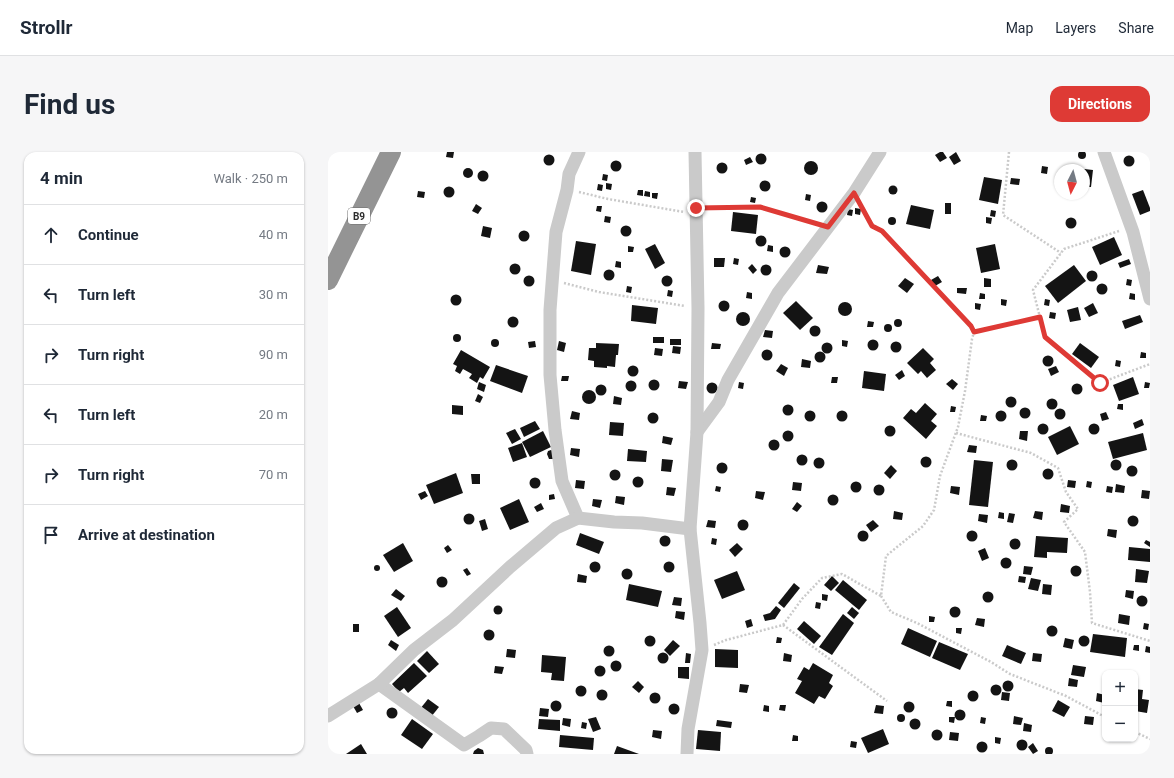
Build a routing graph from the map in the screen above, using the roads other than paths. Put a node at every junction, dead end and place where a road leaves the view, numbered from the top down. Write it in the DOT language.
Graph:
graph roads {
  1 [pos="391,152"];
  2 [pos="579,152"];
  3 [pos="695,152"];
  4 [pos="880,152"];
  5 [pos="1104,152"];
  6 [pos="328,280"];
  7 [pos="1150,299"];
  8 [pos="697,432"];
  9 [pos="578,518"];
  10 [pos="690,529"];
  11 [pos="379,684"];
  12 [pos="328,716"];
  13 [pos="527,754"];
  14 [pos="687,754"];
  1 -- 6 [label="highway, B9"];
  2 -- 9 [label="street"];
  3 -- 8 [label="street"];
  4 -- 8 [label="street"];
  5 -- 7 [label="street"];
  8 -- 10 [label="street"];
  9 -- 10 [label="street"];
  9 -- 11 [label="street"];
  10 -- 14 [label="street"];
  11 -- 12 [label="street"];
  11 -- 13 [label="street"];
}
